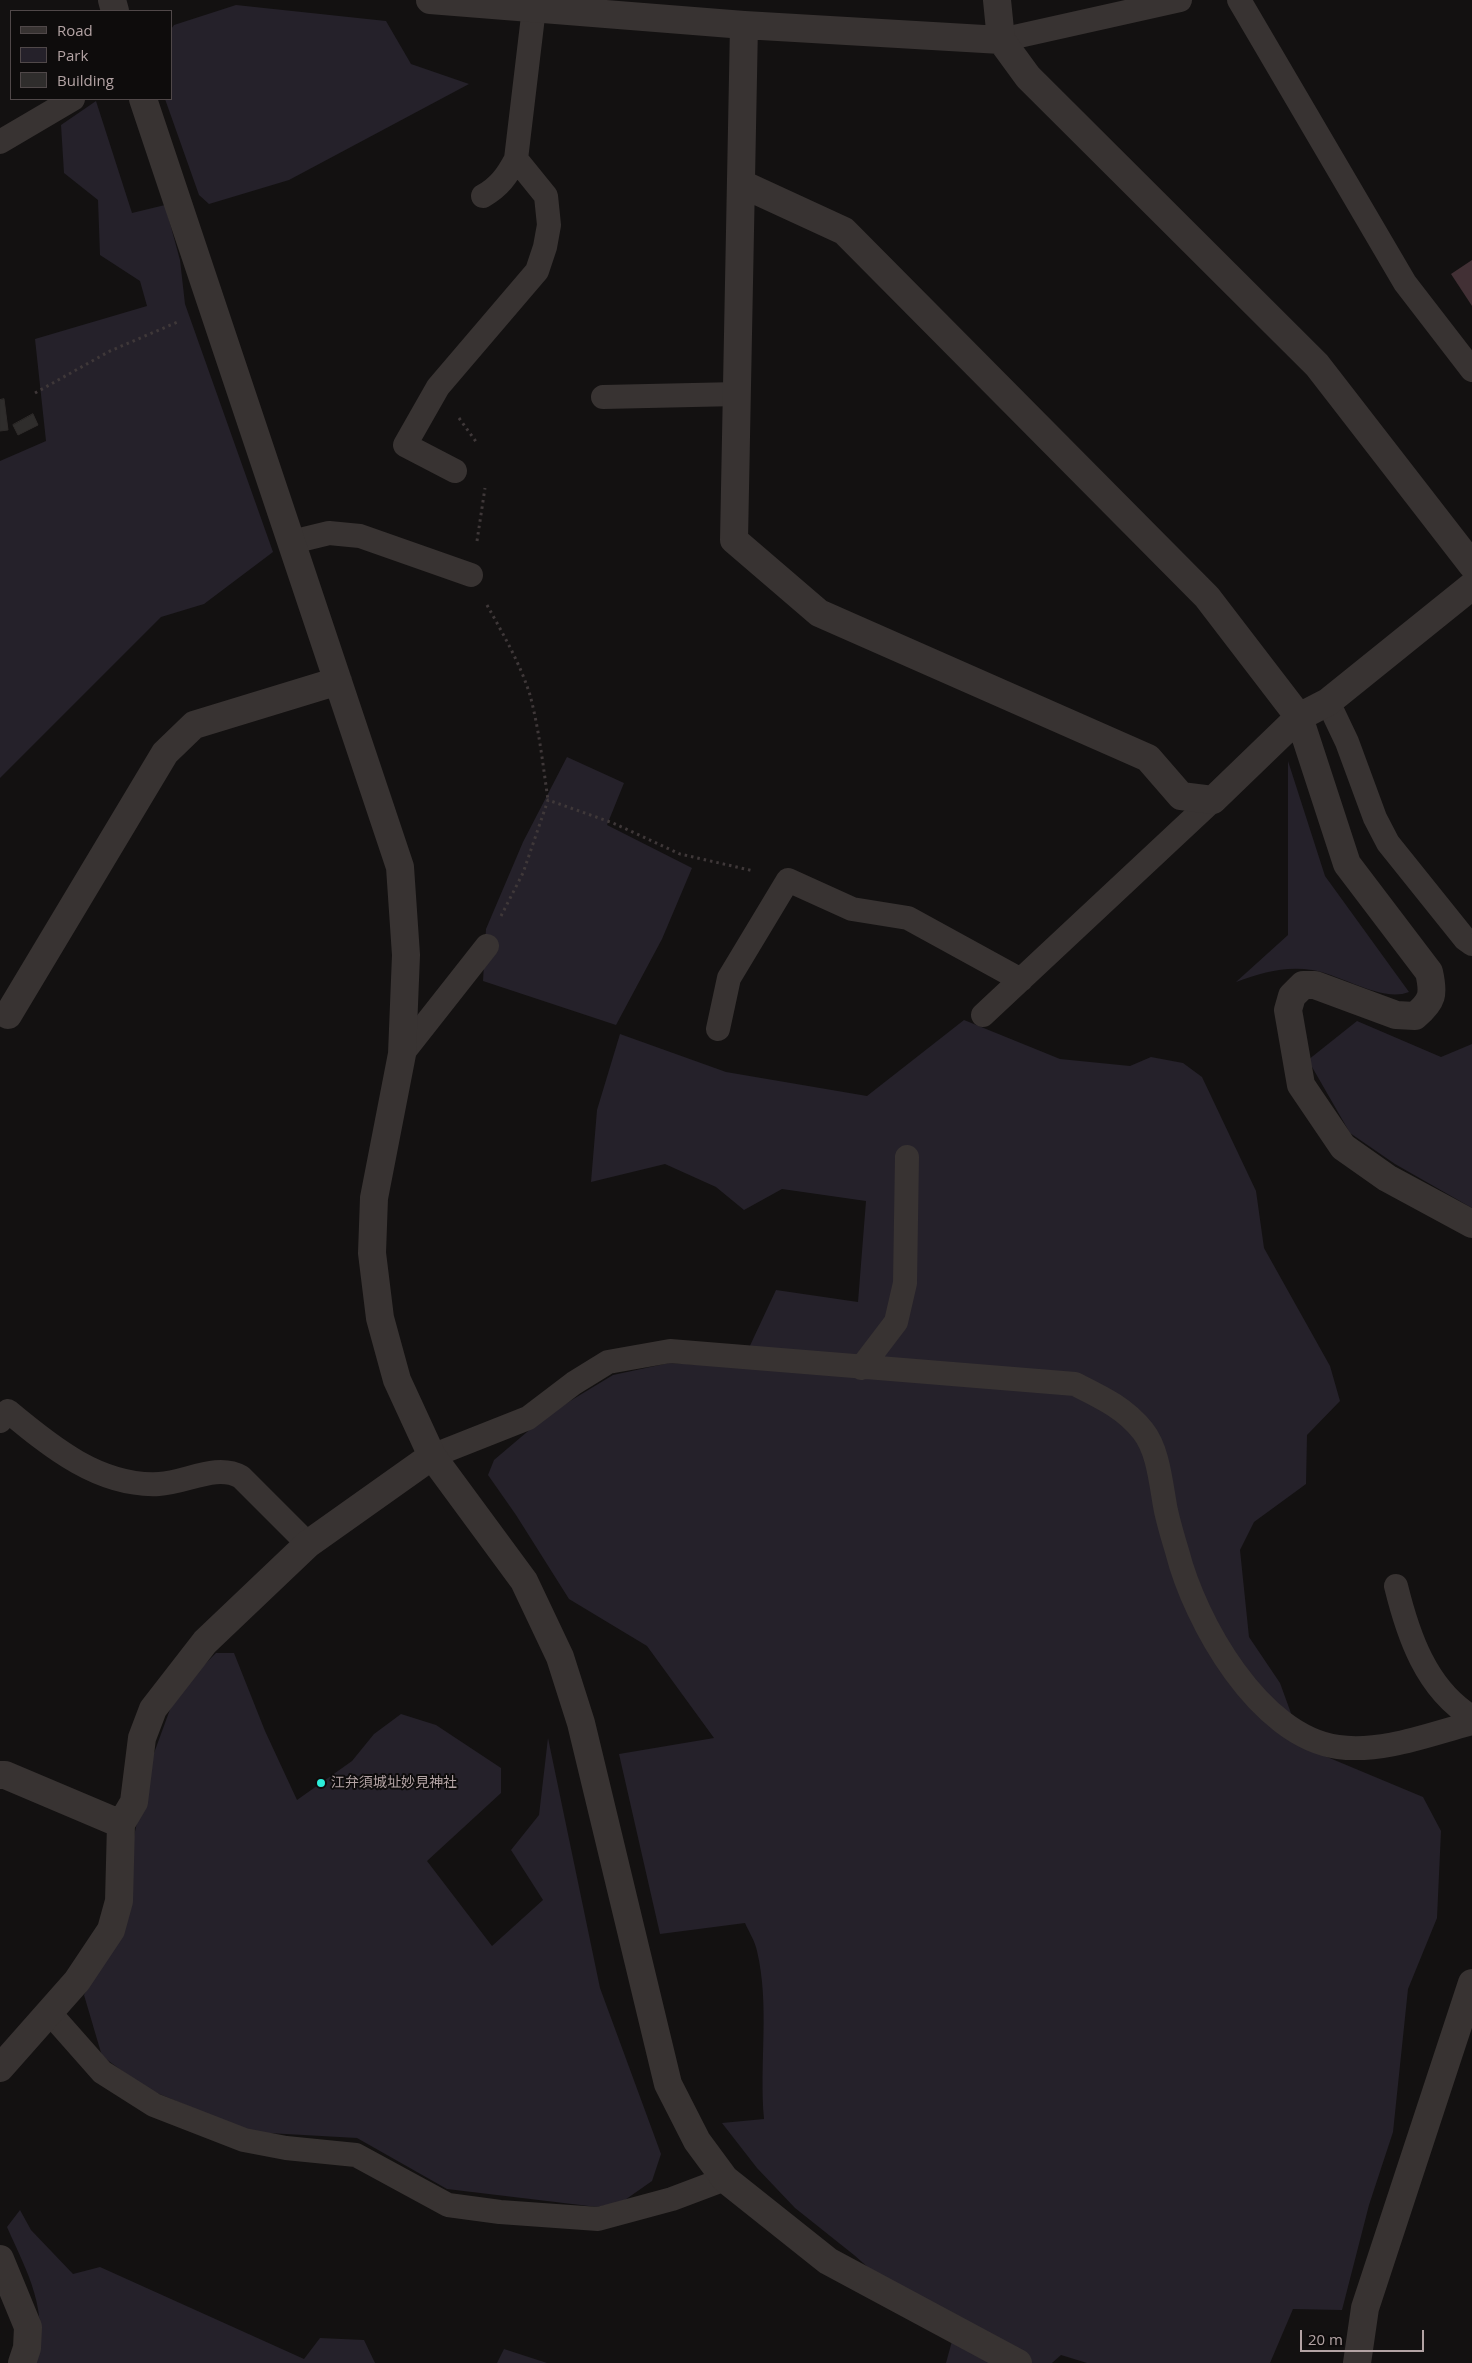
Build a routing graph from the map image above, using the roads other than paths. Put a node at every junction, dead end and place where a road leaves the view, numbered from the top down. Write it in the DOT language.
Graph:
graph roads {
  1 [pos="430,0"];
  2 [pos="997,0"];
  3 [pos="1180,0"];
  4 [pos="1239,0"];
  5 [pos="534,8"];
  6 [pos="744,25"];
  7 [pos="1001,40"];
  8 [pos="72,100"];
  9 [pos="143,100"];
  10 [pos="0,142"];
  11 [pos="516,159"];
  12 [pos="742,184"];
  13 [pos="483,196"];
  14 [pos="1472,370"];
  15 [pos="738,394"];
  16 [pos="603,397"];
  17 [pos="455,471"];
  18 [pos="292,542"];
  19 [pos="1472,565"];
  20 [pos="471,575"];
  21 [pos="1472,586"];
  22 [pos="338,681"];
  23 [pos="1328,702"];
  24 [pos="1299,717"];
  25 [pos="1213,800"];
  26 [pos="1472,944"];
  27 [pos="487,946"];
  28 [pos="1021,980"];
  29 [pos="8,1015"];
  30 [pos="984,1015"];
  31 [pos="718,1029"];
  32 [pos="402,1054"];
  33 [pos="907,1157"];
  34 [pos="1472,1224"];
  35 [pos="860,1368"];
  36 [pos="0,1421"];
  37 [pos="432,1456"];
  38 [pos="308,1544"];
  39 [pos="1396,1586"];
  40 [pos="1472,1717"];
  41 [pos="1472,1723"];
  42 [pos="0,1775"];
  43 [pos="121,1824"];
  44 [pos="1472,1983"];
  45 [pos="49,2012"];
  46 [pos="0,2068"];
  47 [pos="725,2179"];
  48 [pos="0,2260"];
  49 [pos="22,2363"];
  50 [pos="1018,2363"];
  51 [pos="1357,2363"];
  1 -- 5 [label="street"];
  2 -- 7 [label="street"];
  3 -- 7 [label="lane"];
  4 -- 14 [label="lane"];
  5 -- 6 [label="street"];
  5 -- 11 [label="lane"];
  6 -- 7 [label="street"];
  6 -- 12 [label="street"];
  7 -- 19 [label="street"];
  8 -- 10 [label="lane"];
  9 -- 18 [label="street"];
  11 -- 13 [label="lane"];
  11 -- 17 [label="lane"];
  12 -- 15 [label="street"];
  12 -- 24 [label="street"];
  15 -- 16 [label="lane"];
  15 -- 25 [label="street"];
  18 -- 20 [label="lane"];
  18 -- 22 [label="street"];
  21 -- 23 [label="street"];
  22 -- 29 [label="street"];
  22 -- 32 [label="street"];
  23 -- 24 [label="street"];
  23 -- 26 [label="lane"];
  24 -- 25 [label="street"];
  24 -- 34 [label="street"];
  25 -- 28 [label="lane"];
  27 -- 32 [label="lane"];
  28 -- 30 [label="lane"];
  28 -- 31 [label="lane"];
  32 -- 37 [label="street"];
  33 -- 35 [label="lane"];
  35 -- 37 [label="lane"];
  35 -- 41 [label="lane"];
  36 -- 38 [label="lane"];
  37 -- 38 [label="street"];
  37 -- 47 [label="street"];
  38 -- 43 [label="street"];
  39 -- 40 [label="lane"];
  42 -- 43 [label="street"];
  43 -- 45 [label="street"];
  44 -- 51 [label="street"];
  45 -- 46 [label="street"];
  45 -- 47 [label="lane"];
  47 -- 50 [label="street"];
  48 -- 49 [label="street"];
}
